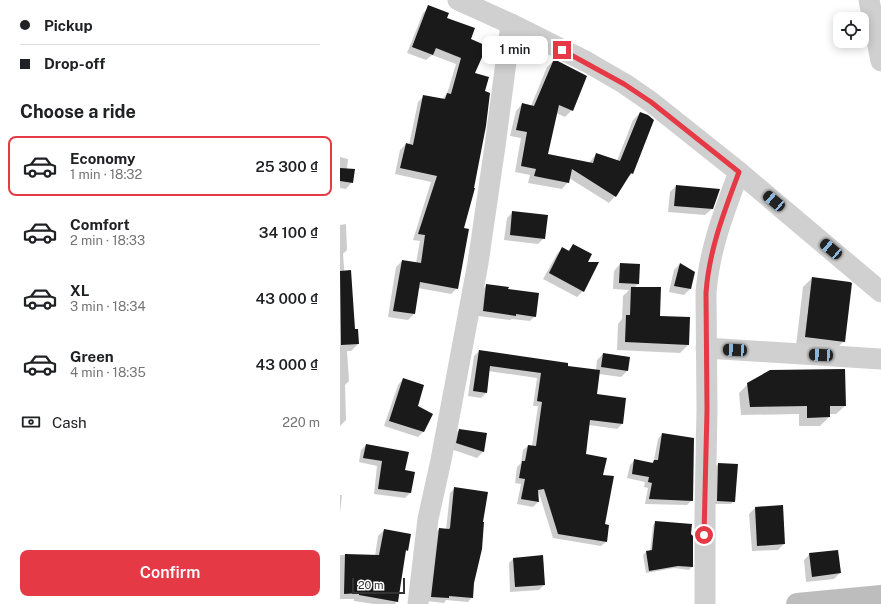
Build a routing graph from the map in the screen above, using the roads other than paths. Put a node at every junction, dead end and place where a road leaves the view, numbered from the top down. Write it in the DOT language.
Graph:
graph roads {
  1 [pos="458,0"];
  2 [pos="869,0"];
  3 [pos="511,24"];
  4 [pos="881,61"];
  5 [pos="739,172"];
  6 [pos="881,292"];
  7 [pos="706,348"];
  8 [pos="881,359"];
  9 [pos="881,596"];
  10 [pos="418,604"];
  11 [pos="705,604"];
  12 [pos="797,604"];
  1 -- 3 [label="street"];
  2 -- 4 [label="street"];
  3 -- 5 [label="street"];
  3 -- 10 [label="street"];
  5 -- 6 [label="street"];
  5 -- 7 [label="street"];
  7 -- 8 [label="street"];
  7 -- 11 [label="street"];
  9 -- 12 [label="main road"];
}
